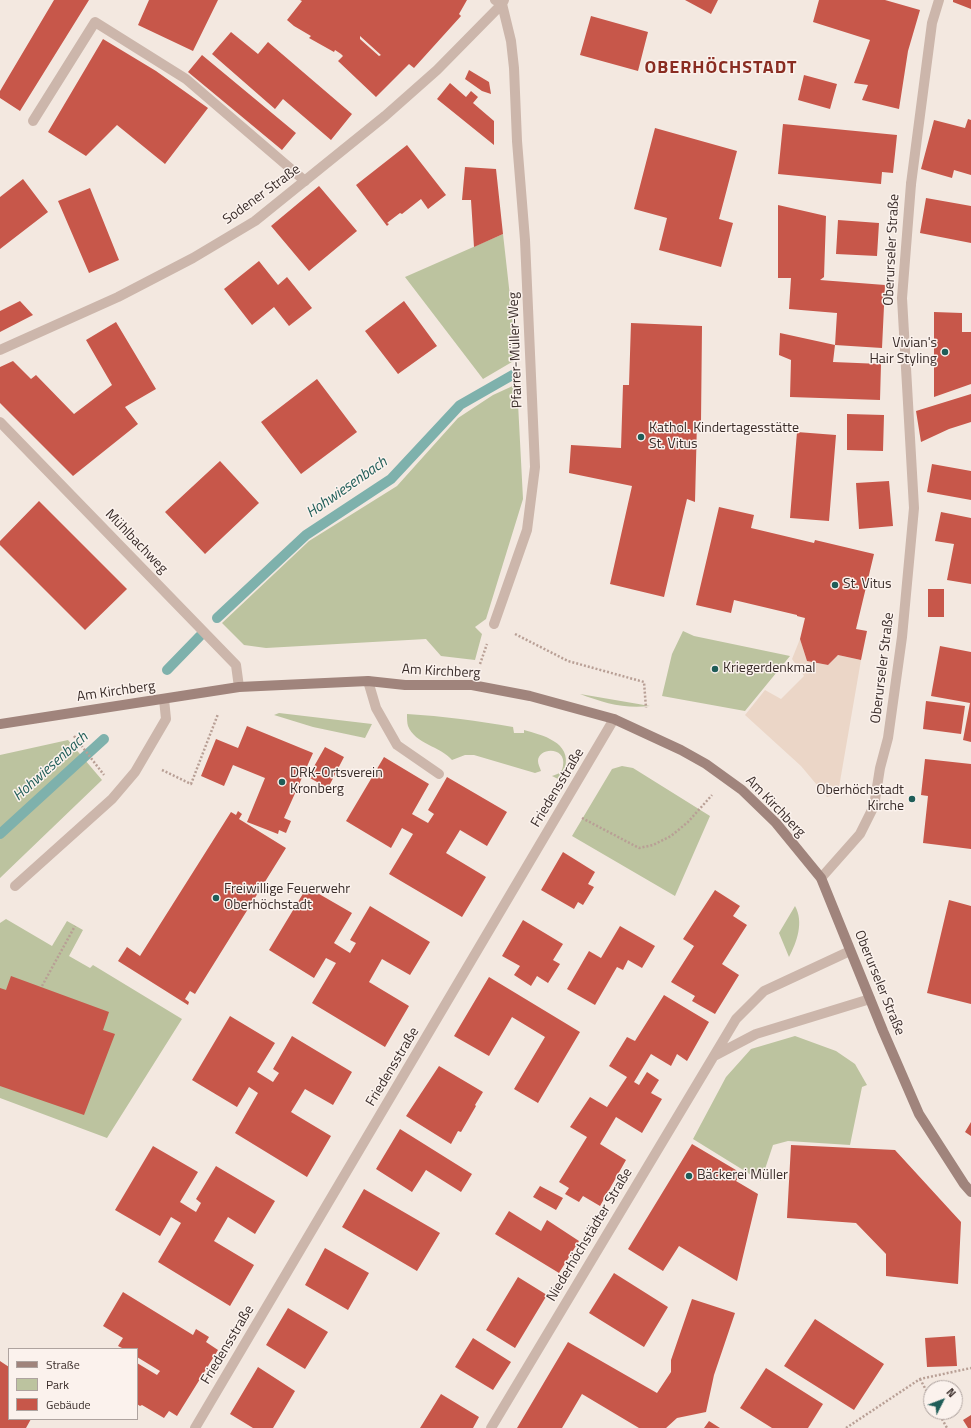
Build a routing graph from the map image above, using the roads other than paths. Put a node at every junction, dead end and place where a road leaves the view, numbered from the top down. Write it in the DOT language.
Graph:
graph roads {
  1 [pos="939,0"];
  2 [pos="500,2"];
  3 [pos="33,121"];
  4 [pos="305,181"];
  5 [pos="0,350"];
  6 [pos="0,422"];
  7 [pos="494,624"];
  8 [pos="368,681"];
  9 [pos="239,687"];
  10 [pos="164,698"];
  11 [pos="614,719"];
  12 [pos="0,724"];
  13 [pos="439,774"];
  14 [pos="821,878"];
  15 [pos="15,886"];
  16 [pos="850,951"];
  17 [pos="870,999"];
  18 [pos="714,1056"];
  19 [pos="971,1192"];
  20 [pos="195,1428"];
  21 [pos="491,1428"];
  1 -- 14 [label="street, Oberurseler Straße"];
  2 -- 4 [label="street, Sodener Straße"];
  2 -- 7 [label="street, Pfarrer-Müller-Weg"];
  3 -- 4 [label="street"];
  4 -- 5 [label="street, Sodener Straße"];
  6 -- 9 [label="street, Mühlbachweg"];
  8 -- 9 [label="main road, Am Kirchberg"];
  8 -- 11 [label="main road, Am Kirchberg"];
  8 -- 13 [label="street"];
  9 -- 10 [label="main road, Am Kirchberg"];
  10 -- 12 [label="main road, Am Kirchberg"];
  10 -- 15 [label="street"];
  11 -- 14 [label="main road, Am Kirchberg"];
  11 -- 20 [label="street, Friedensstraße"];
  14 -- 16 [label="main road, Oberurseler Straße"];
  16 -- 17 [label="main road, Oberurseler Straße"];
  16 -- 18 [label="street, Niederhöchstädter Straße"];
  17 -- 18 [label="street"];
  17 -- 19 [label="main road, Oberurseler Straße"];
  18 -- 21 [label="street, Niederhöchstädter Straße"];
}
